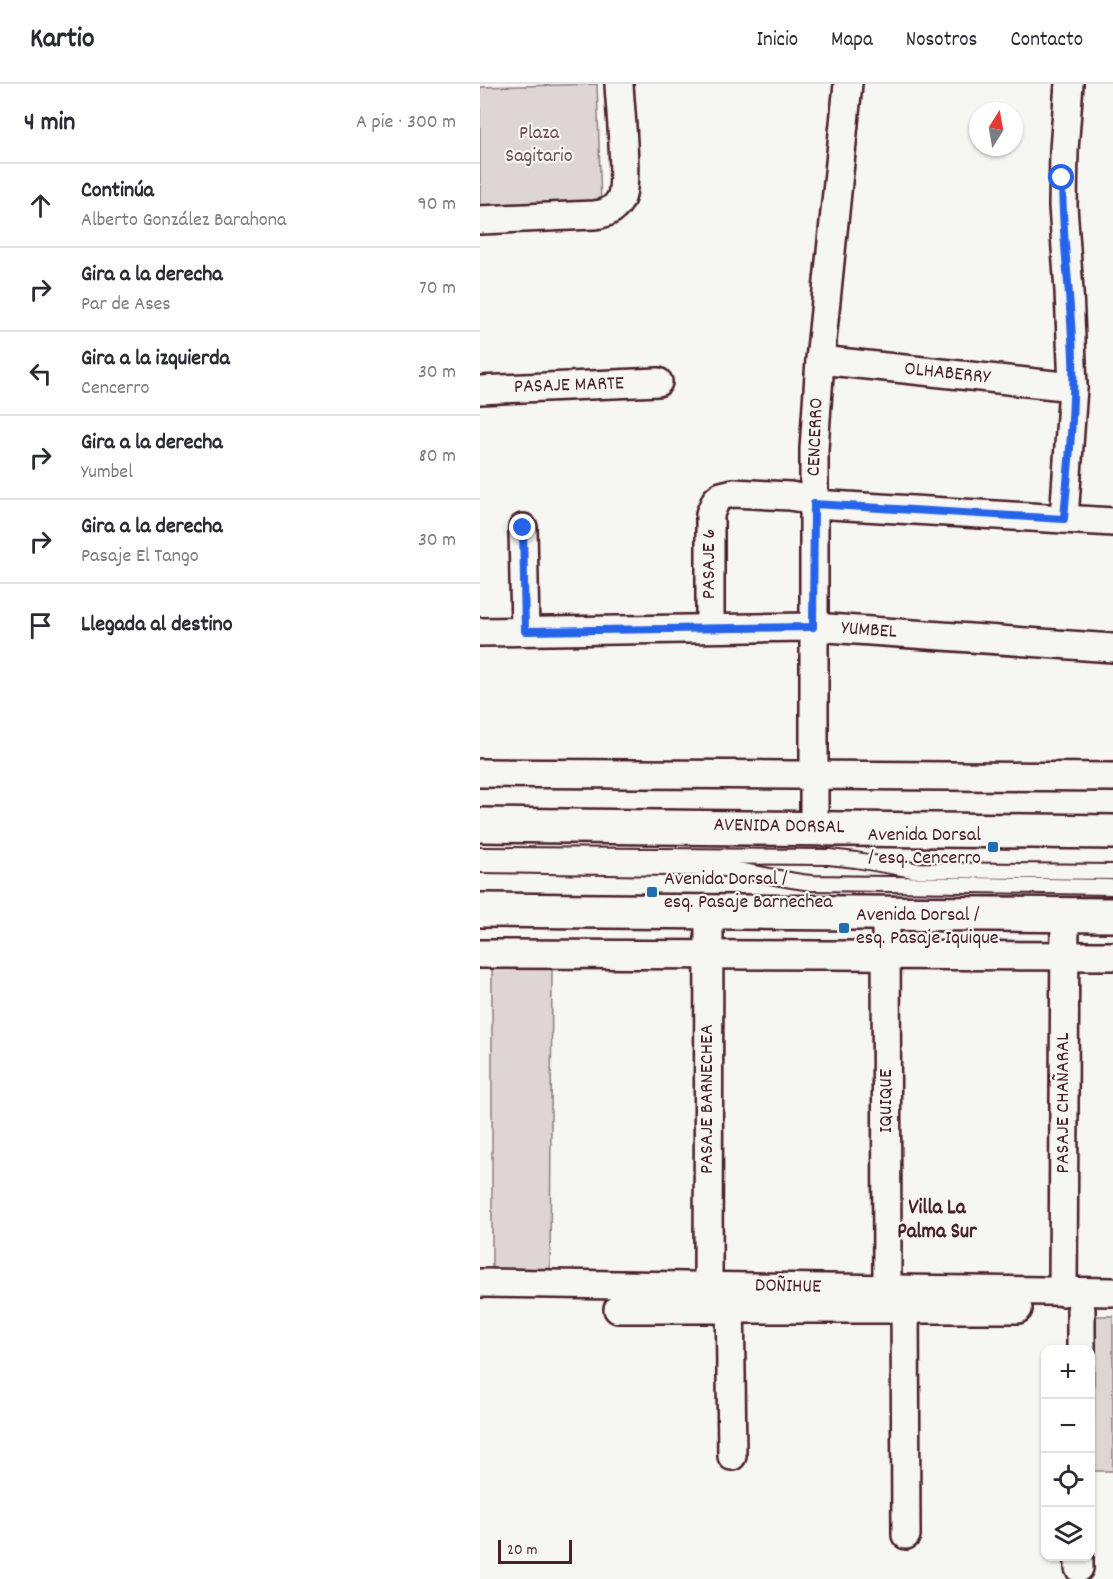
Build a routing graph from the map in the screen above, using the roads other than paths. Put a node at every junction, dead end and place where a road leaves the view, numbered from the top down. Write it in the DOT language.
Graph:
graph roads {
  1 [pos="619,84"];
  2 [pos="848,84"];
  3 [pos="1069,84"];
  4 [pos="480,220"];
  5 [pos="820,360"];
  6 [pos="658,382"];
  7 [pos="1073,387"];
  8 [pos="480,390"];
  9 [pos="814,504"];
  10 [pos="1064,519"];
  11 [pos="1113,522"];
  12 [pos="523,528"];
  13 [pos="813,627"];
  14 [pos="710,628"];
  15 [pos="525,631"];
  16 [pos="480,632"];
  17 [pos="1113,648"];
  18 [pos="480,773"];
  19 [pos="813,776"];
  20 [pos="1113,777"];
  21 [pos="480,825"];
  22 [pos="813,827"];
  23 [pos="1113,832"];
  24 [pos="480,855"];
  25 [pos="480,865"];
  26 [pos="1113,872"];
  27 [pos="1113,886"];
  28 [pos="480,910"];
  29 [pos="709,912"];
  30 [pos="886,913"];
  31 [pos="1065,914"];
  32 [pos="1113,915"];
  33 [pos="480,954"];
  34 [pos="709,955"];
  35 [pos="887,956"];
  36 [pos="1065,956"];
  37 [pos="1113,956"];
  38 [pos="480,1283"];
  39 [pos="722,1294"];
  40 [pos="899,1296"];
  41 [pos="1088,1297"];
  42 [pos="618,1309"];
  43 [pos="1082,1345"];
  44 [pos="732,1456"];
  45 [pos="906,1535"];
  1 -- 4 [label="street"];
  2 -- 5 [label="street, CENCERRO"];
  3 -- 7 [label="street"];
  5 -- 7 [label="street, OLHABERRY"];
  5 -- 9 [label="street, CENCERRO"];
  6 -- 8 [label="street, PASAJE MARTE"];
  7 -- 10 [label="street"];
  9 -- 10 [label="street"];
  9 -- 13 [label="street, CENCERRO"];
  9 -- 14 [label="street, PASAJE 6"];
  10 -- 11 [label="street"];
  12 -- 15 [label="street"];
  13 -- 14 [label="street, YUMBEL"];
  13 -- 17 [label="street, YUMBEL"];
  13 -- 19 [label="street, CENCERRO"];
  14 -- 15 [label="street, YUMBEL"];
  15 -- 16 [label="street, YUMBEL"];
  18 -- 19 [label="street"];
  19 -- 20 [label="street"];
  19 -- 22 [label="street, CENCERRO"];
  21 -- 22 [label="main road, AVENIDA DORSAL"];
  22 -- 23 [label="main road, AVENIDA DORSAL"];
  24 -- 26 [label="lane"];
  25 -- 27 [label="lane"];
  28 -- 29 [label="main road"];
  29 -- 30 [label="main road"];
  29 -- 34 [label="street, PASAJE BARNECHEA"];
  30 -- 31 [label="main road"];
  30 -- 35 [label="street, IQUIQUE"];
  31 -- 32 [label="main road"];
  31 -- 36 [label="street, PASAJE CHAÑARAL"];
  33 -- 34 [label="street"];
  34 -- 35 [label="street"];
  34 -- 39 [label="street, PASAJE BARNECHEA"];
  35 -- 36 [label="street"];
  35 -- 40 [label="street, IQUIQUE"];
  36 -- 37 [label="street"];
  36 -- 41 [label="street, PASAJE CHAÑARAL"];
  38 -- 39 [label="street, DOÑIHUE"];
  39 -- 40 [label="street, DOÑIHUE"];
  39 -- 42 [label="street, DOÑIHUE"];
  39 -- 44 [label="street, PASAJE BARNECHEA"];
  40 -- 41 [label="street, DOÑIHUE"];
  40 -- 45 [label="street, IQUIQUE"];
  41 -- 43 [label="street, PASAJE CHAÑARAL"];
}
